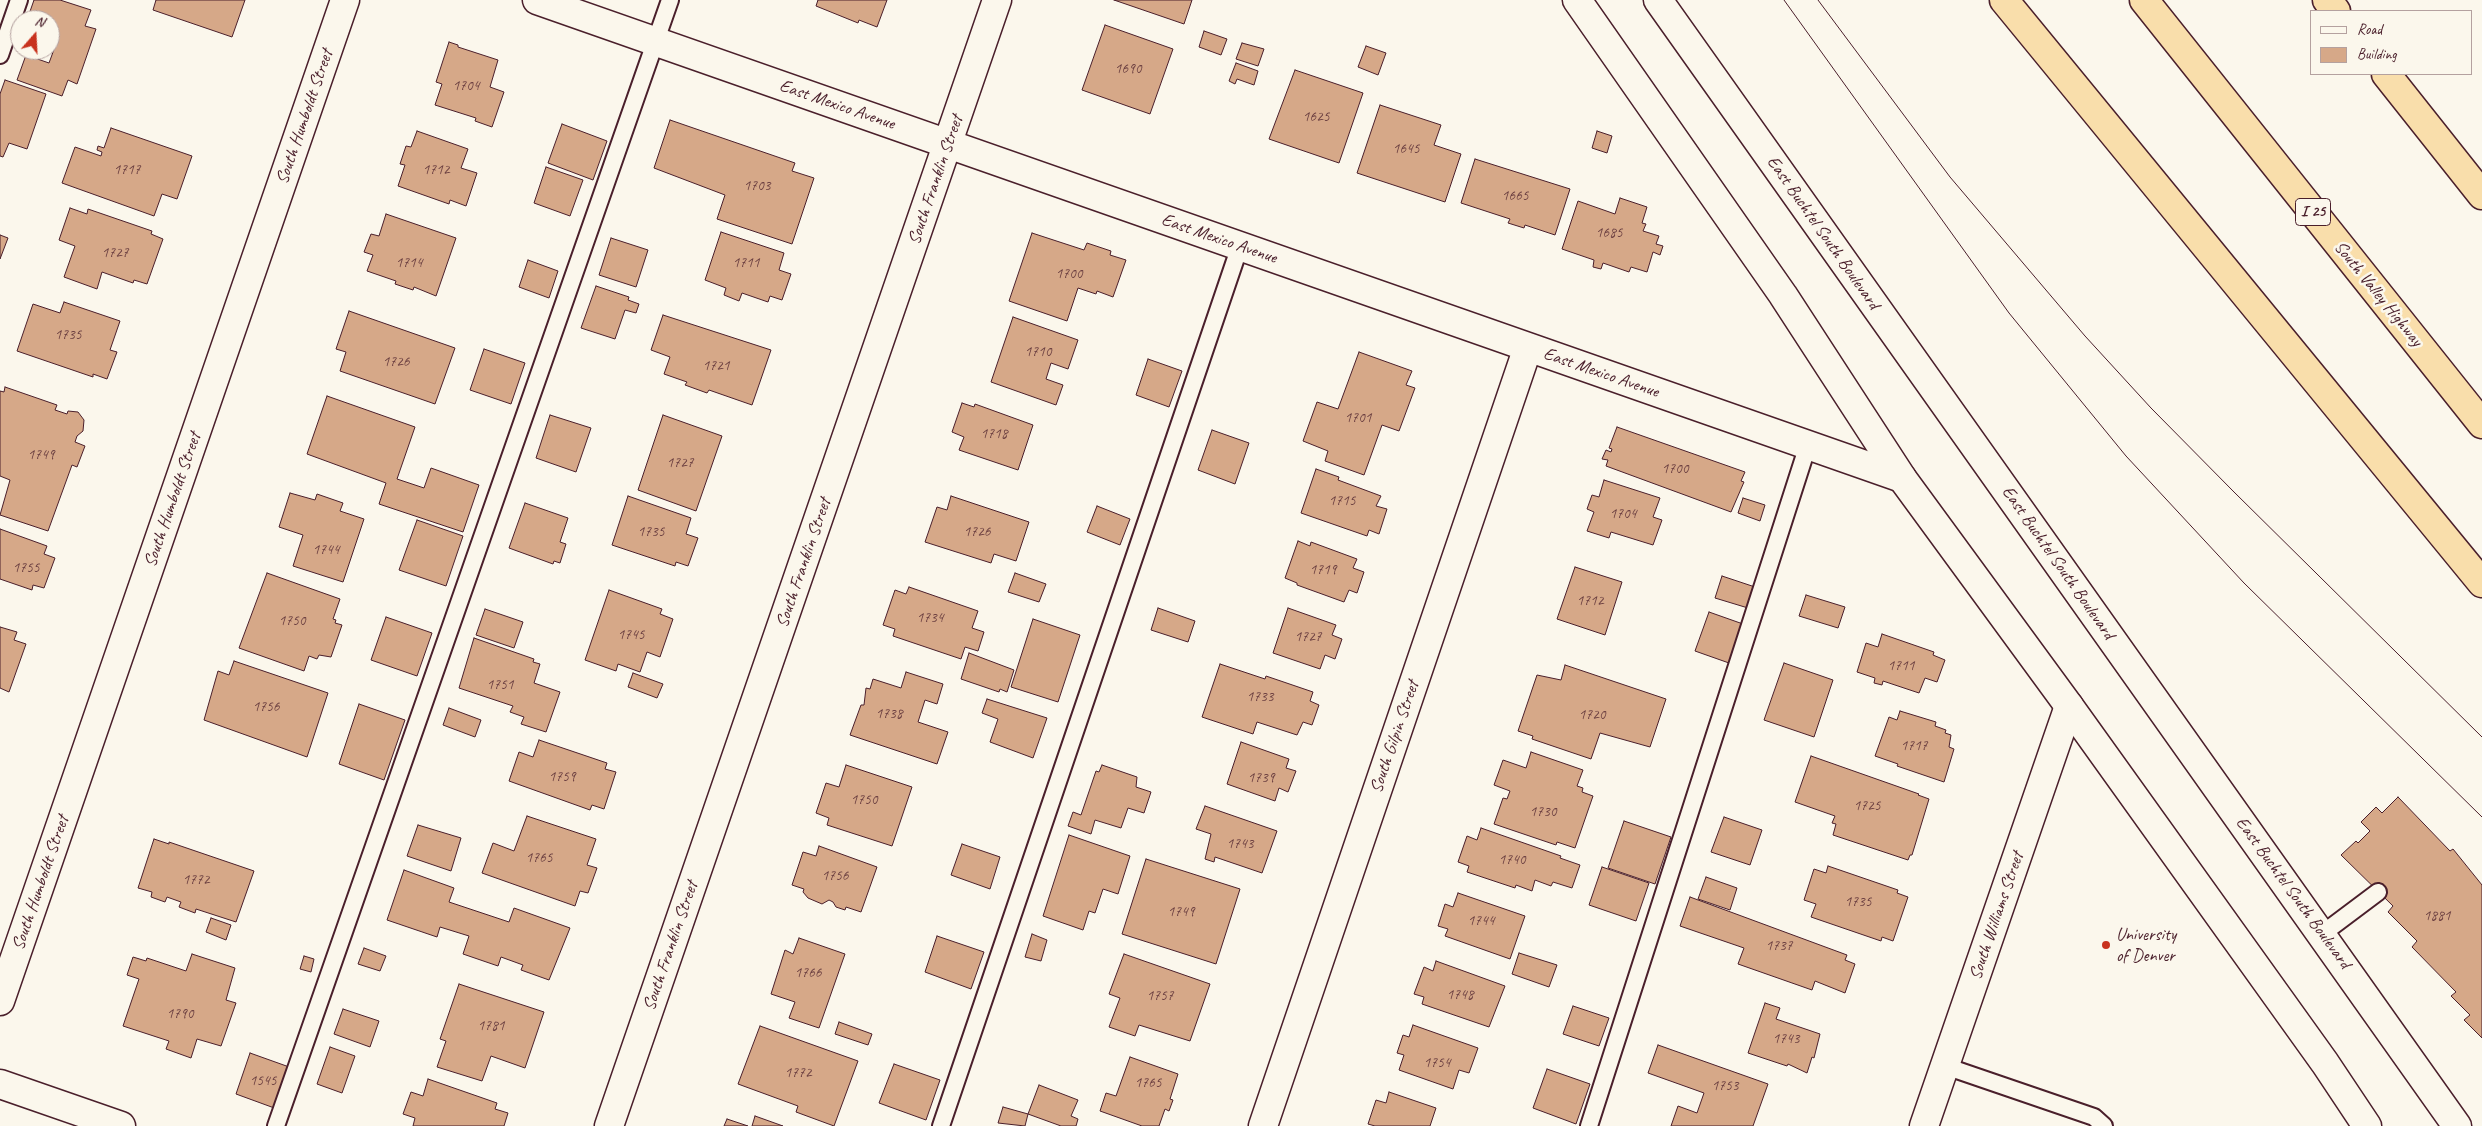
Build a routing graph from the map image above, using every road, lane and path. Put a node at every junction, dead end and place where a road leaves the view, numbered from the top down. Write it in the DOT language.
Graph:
graph roads {
  1 [pos="19,0"];
  2 [pos="345,0"];
  3 [pos="537,0"];
  4 [pos="670,0"];
  5 [pos="997,0"];
  6 [pos="1577,0"];
  7 [pos="1658,0"];
  8 [pos="1984,0"];
  9 [pos="2004,0"];
  10 [pos="2144,0"];
  11 [pos="656,42"];
  12 [pos="0,55"];
  13 [pos="2387,75"];
  14 [pos="949,144"];
  15 [pos="2482,195"];
  16 [pos="2185,222"];
  17 [pos="1240,246"];
  18 [pos="1528,347"];
  19 [pos="2482,424"];
  20 [pos="1808,445"];
  21 [pos="1902,478"];
  22 [pos="2482,583"];
  23 [pos="2070,706"];
  24 [pos="2378,892"];
  25 [pos="2322,934"];
  26 [pos="0,1001"];
  27 [pos="1945,1066"];
  28 [pos="0,1084"];
  29 [pos="121,1126"];
  30 [pos="276,1126"];
  31 [pos="609,1126"];
  32 [pos="941,1126"];
  33 [pos="1263,1126"];
  34 [pos="1590,1126"];
  35 [pos="1924,1126"];
  36 [pos="2104,1126"];
  37 [pos="2367,1126"];
  38 [pos="2458,1126"];
  1 -- 12 [label="lane"];
  2 -- 26 [label="street, South Humboldt Street"];
  3 -- 11 [label="street, East Mexico Avenue"];
  4 -- 11 [label="lane"];
  5 -- 14 [label="street, South Franklin Street"];
  6 -- 21 [label="street"];
  7 -- 25 [label="street, East Buchtel South Boulevard"];
  8 -- 16 [label="highway"];
  9 -- 16 [label="highway"];
  10 -- 19 [label="highway, South Valley Highway / I 25"];
  11 -- 14 [label="street, East Mexico Avenue"];
  11 -- 30 [label="lane"];
  13 -- 15 [label="highway"];
  14 -- 17 [label="street, East Mexico Avenue"];
  14 -- 31 [label="street, South Franklin Street"];
  16 -- 22 [label="highway"];
  17 -- 18 [label="street, East Mexico Avenue"];
  17 -- 32 [label="lane"];
  18 -- 20 [label="street, East Mexico Avenue"];
  18 -- 33 [label="street, South Gilpin Street"];
  20 -- 21 [label="street, East Mexico Avenue"];
  20 -- 34 [label="lane"];
  21 -- 23 [label="street"];
  23 -- 27 [label="street, South Williams Street"];
  23 -- 37 [label="street"];
  24 -- 25 [label="lane"];
  25 -- 38 [label="street, East Buchtel South Boulevard"];
  27 -- 35 [label="street, South Williams Street"];
  27 -- 36 [label="lane"];
  28 -- 29 [label="street"];
}
